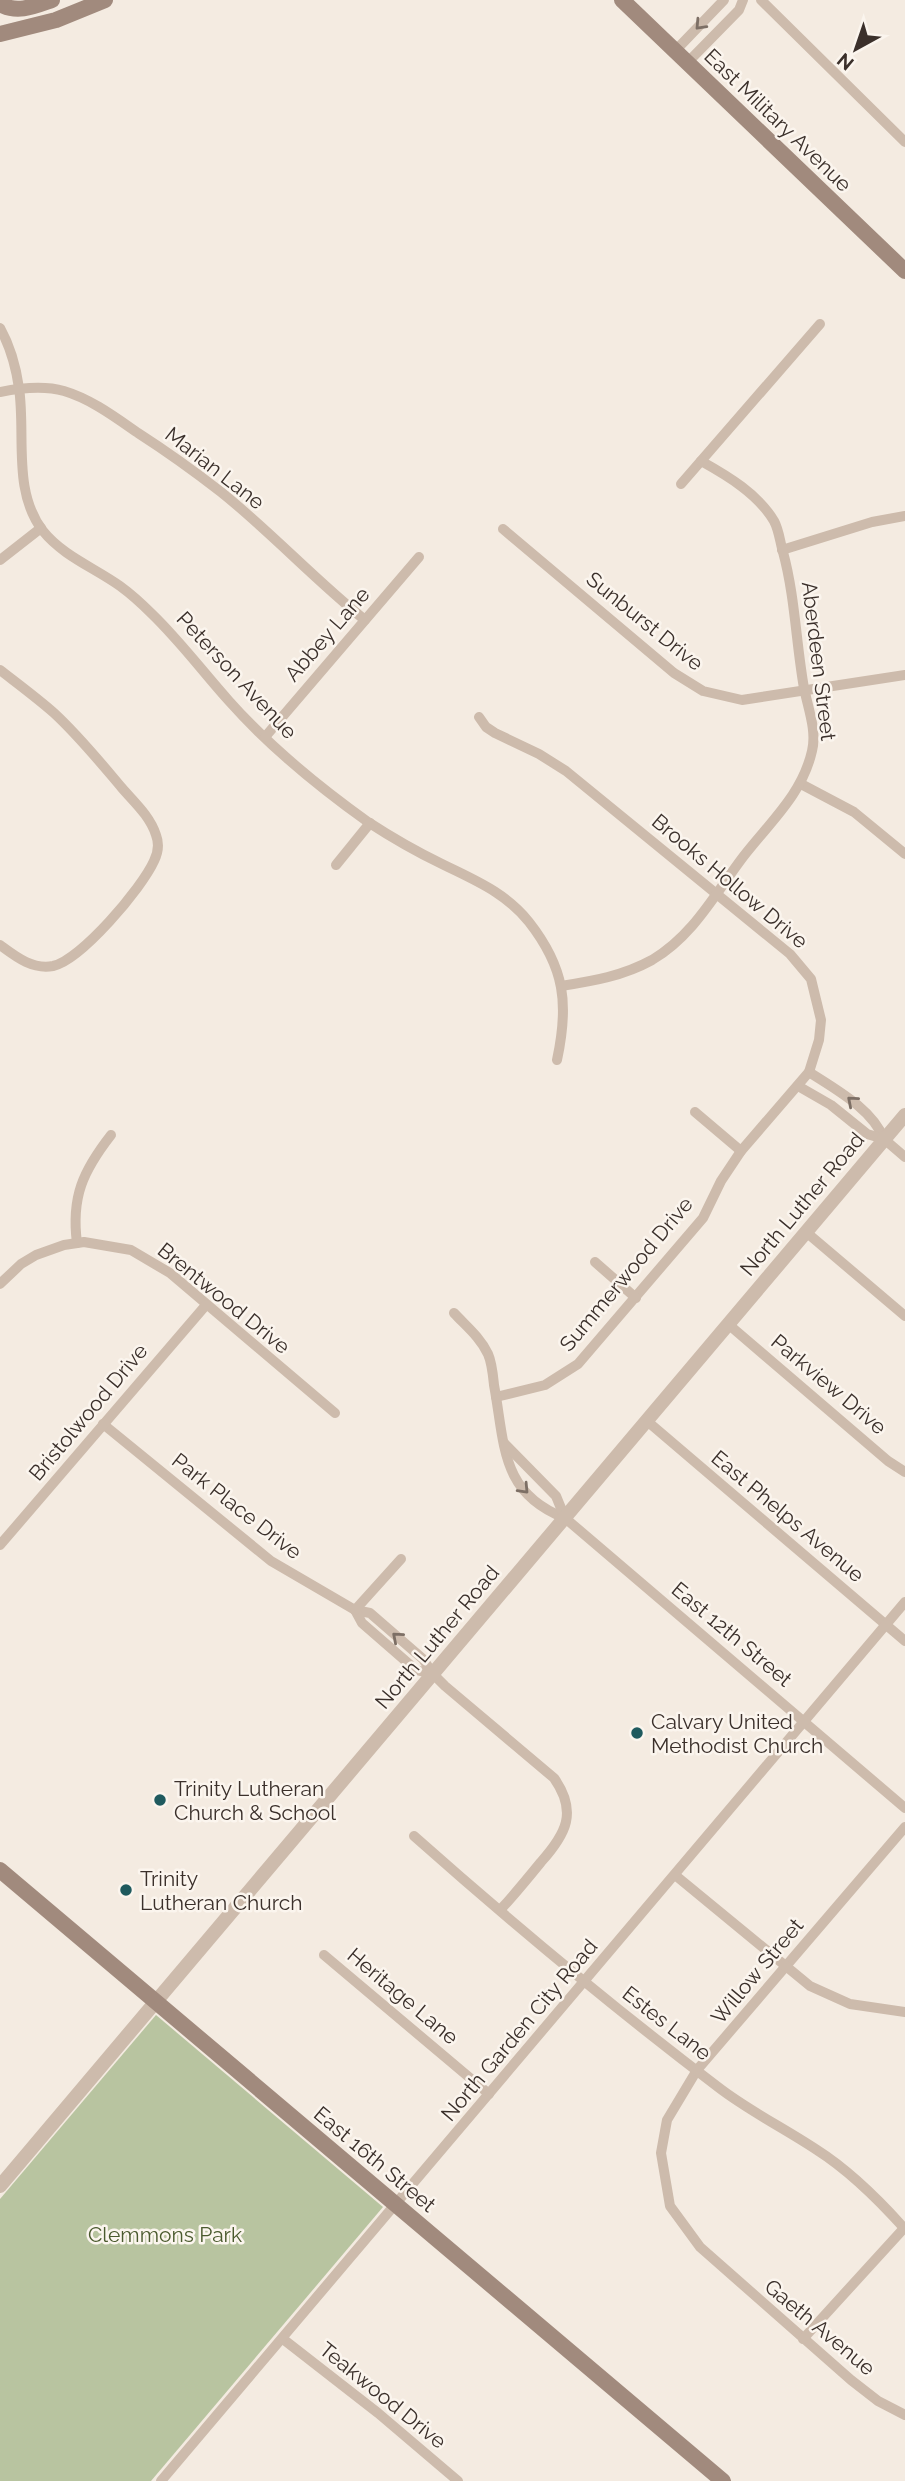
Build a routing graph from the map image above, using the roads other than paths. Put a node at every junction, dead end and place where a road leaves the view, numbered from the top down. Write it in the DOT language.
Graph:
graph roads {
  1 [pos="51,0"];
  2 [pos="105,0"];
  3 [pos="622,0"];
  4 [pos="724,0"];
  5 [pos="743,0"];
  6 [pos="761,0"];
  7 [pos="0,4"];
  8 [pos="0,34"];
  9 [pos="676,50"];
  10 [pos="688,62"];
  11 [pos="905,142"];
  12 [pos="905,271"];
  13 [pos="820,324"];
  14 [pos="0,328"];
  15 [pos="19,388"];
  16 [pos="0,392"];
  17 [pos="701,461"];
  18 [pos="681,484"];
  19 [pos="905,516"];
  20 [pos="41,528"];
  21 [pos="503,529"];
  22 [pos="782,550"];
  23 [pos="419,557"];
  24 [pos="0,560"];
  25 [pos="365,620"];
  26 [pos="0,670"];
  27 [pos="905,675"];
  28 [pos="805,691"];
  29 [pos="480,717"];
  30 [pos="265,737"];
  31 [pos="801,783"];
  32 [pos="370,823"];
  33 [pos="905,854"];
  34 [pos="336,865"];
  35 [pos="717,893"];
  36 [pos="0,945"];
  37 [pos="561,986"];
  38 [pos="557,1060"];
  39 [pos="809,1072"];
  40 [pos="798,1086"];
  41 [pos="695,1112"];
  42 [pos="905,1115"];
  43 [pos="111,1135"];
  44 [pos="884,1139"];
  45 [pos="741,1151"];
  46 [pos="905,1157"];
  47 [pos="806,1232"];
  48 [pos="76,1243"];
  49 [pos="595,1262"];
  50 [pos="0,1284"];
  51 [pos="636,1298"];
  52 [pos="206,1305"];
  53 [pos="453,1313"];
  54 [pos="905,1316"];
  55 [pos="728,1324"];
  56 [pos="496,1397"];
  57 [pos="335,1413"];
  58 [pos="646,1421"];
  59 [pos="103,1424"];
  60 [pos="505,1443"];
  61 [pos="905,1472"];
  62 [pos="565,1518"];
  63 [pos="0,1545"];
  64 [pos="401,1559"];
  65 [pos="905,1602"];
  66 [pos="355,1610"];
  67 [pos="886,1625"];
  68 [pos="905,1641"];
  69 [pos="433,1674"];
  70 [pos="804,1721"];
  71 [pos="905,1808"];
  72 [pos="905,1828"];
  73 [pos="414,1836"];
  74 [pos="0,1870"];
  75 [pos="675,1875"];
  76 [pos="501,1909"];
  77 [pos="324,1955"];
  78 [pos="787,1966"];
  79 [pos="585,1982"];
  80 [pos="156,2001"];
  81 [pos="905,2012"];
  82 [pos="697,2070"];
  83 [pos="489,2094"];
  84 [pos="0,2186"];
  85 [pos="396,2205"];
  86 [pos="904,2228"];
  87 [pos="715,2261"];
  88 [pos="283,2339"];
  89 [pos="803,2339"];
  90 [pos="905,2415"];
  91 [pos="161,2481"];
  92 [pos="458,2481"];
  93 [pos="723,2481"];
  1 -- 7 [label="main road"];
  2 -- 8 [label="main road"];
  3 -- 9 [label="main road, East Military Avenue"];
  4 -- 9 [label="street, one-way"];
  5 -- 10 [label="street"];
  6 -- 11 [label="street"];
  9 -- 10 [label="main road, East Military Avenue"];
  10 -- 12 [label="main road, East Military Avenue"];
  13 -- 17 [label="street"];
  14 -- 15 [label="street, Peterson Avenue"];
  15 -- 16 [label="street, Marian Lane"];
  15 -- 20 [label="street, Peterson Avenue"];
  15 -- 25 [label="street, Marian Lane"];
  17 -- 18 [label="street"];
  17 -- 22 [label="street, Aberdeen Street"];
  19 -- 22 [label="street"];
  20 -- 24 [label="street"];
  20 -- 30 [label="street, Peterson Avenue"];
  21 -- 28 [label="street, Sunburst Drive"];
  22 -- 28 [label="street, Aberdeen Street"];
  23 -- 25 [label="street, Abbey Lane"];
  25 -- 30 [label="street, Abbey Lane"];
  26 -- 36 [label="street"];
  27 -- 28 [label="street, Sunburst Drive"];
  28 -- 31 [label="street, Aberdeen Street"];
  29 -- 35 [label="street, Brooks Hollow Drive"];
  30 -- 32 [label="street, Peterson Avenue"];
  31 -- 33 [label="street"];
  31 -- 35 [label="street, Aberdeen Street"];
  32 -- 34 [label="street"];
  32 -- 37 [label="street, Peterson Avenue"];
  35 -- 37 [label="street, Aberdeen Street"];
  35 -- 39 [label="street, Brooks Hollow Drive"];
  37 -- 38 [label="street, Peterson Avenue"];
  39 -- 40 [label="street, Summerwood Drive"];
  44 -- 39 [label="street, one-way"];
  40 -- 44 [label="street"];
  40 -- 45 [label="street, Summerwood Drive"];
  41 -- 45 [label="street"];
  42 -- 44 [label="street, North Luther Road"];
  43 -- 48 [label="street"];
  44 -- 46 [label="street"];
  44 -- 47 [label="street, North Luther Road"];
  45 -- 51 [label="street, Summerwood Drive"];
  47 -- 54 [label="street"];
  47 -- 55 [label="street, North Luther Road"];
  48 -- 50 [label="street"];
  48 -- 52 [label="street, Brentwood Drive"];
  49 -- 51 [label="street"];
  51 -- 56 [label="street, Summerwood Drive"];
  52 -- 57 [label="street, Brentwood Drive"];
  52 -- 59 [label="street, Bristolwood Drive"];
  53 -- 56 [label="street, East 12th Street"];
  55 -- 58 [label="street, North Luther Road"];
  55 -- 61 [label="street, Parkview Drive"];
  56 -- 60 [label="street, East 12th Street"];
  58 -- 62 [label="street, North Luther Road"];
  58 -- 67 [label="street, East Phelps Avenue"];
  59 -- 63 [label="street, Bristolwood Drive"];
  59 -- 66 [label="street, Park Place Drive"];
  60 -- 62 [label="street, East 12th Street"];
  60 -- 62 [label="street, East 12th Street, one-way"];
  62 -- 69 [label="street, North Luther Road"];
  62 -- 70 [label="street, East 12th Street"];
  64 -- 66 [label="street"];
  65 -- 67 [label="street, North Garden City Road"];
  66 -- 69 [label="street, Park Place Drive"];
  67 -- 68 [label="street, East Phelps Avenue"];
  67 -- 70 [label="street, North Garden City Road"];
  69 -- 76 [label="street, Park Place Drive"];
  69 -- 80 [label="street, North Luther Road"];
  70 -- 71 [label="street, East 12th Street"];
  70 -- 75 [label="street, North Garden City Road"];
  72 -- 78 [label="street, Willow Street"];
  73 -- 76 [label="street, Estes Lane"];
  74 -- 80 [label="main road, East 16th Street"];
  75 -- 78 [label="street"];
  75 -- 79 [label="street, North Garden City Road"];
  76 -- 79 [label="street, Estes Lane"];
  77 -- 83 [label="street, Heritage Lane"];
  78 -- 81 [label="street"];
  78 -- 82 [label="street, Willow Street"];
  79 -- 82 [label="street, Estes Lane"];
  79 -- 83 [label="street, North Garden City Road"];
  80 -- 84 [label="street, North Luther Road"];
  80 -- 85 [label="main road, East 16th Street"];
  82 -- 86 [label="street, Estes Lane"];
  82 -- 87 [label="street, Willow Street"];
  83 -- 85 [label="street, North Garden City Road"];
  85 -- 88 [label="street, North Garden City Road"];
  85 -- 93 [label="main road, East 16th Street"];
  86 -- 89 [label="street"];
  87 -- 89 [label="street, Gaeth Avenue"];
  88 -- 91 [label="street, North Garden City Road"];
  88 -- 92 [label="street, Teakwood Drive"];
  89 -- 90 [label="street, Gaeth Avenue"];
}
